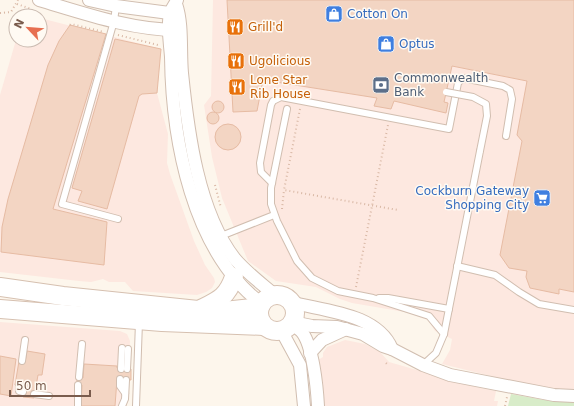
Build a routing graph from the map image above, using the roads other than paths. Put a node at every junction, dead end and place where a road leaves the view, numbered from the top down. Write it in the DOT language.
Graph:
graph roads {
  1 [pos="90,0"];
  2 [pos="37,5"];
  3 [pos="116,6"];
  4 [pos="175,8"];
  5 [pos="114,21"];
  6 [pos="174,30"];
  7 [pos="446,92"];
  8 [pos="287,109"];
  9 [pos="506,136"];
  10 [pos="272,183"];
  11 [pos="274,215"];
  12 [pos="118,219"];
  13 [pos="227,234"];
  14 [pos="457,266"];
  15 [pos="234,277"];
  16 [pos="0,287"];
  17 [pos="373,298"];
  18 [pos="272,302"];
  19 [pos="0,309"];
  20 [pos="449,309"];
  21 [pos="198,310"];
  22 [pos="574,310"];
  23 [pos="139,320"];
  24 [pos="282,325"];
  25 [pos="347,329"];
  26 [pos="444,334"];
  27 [pos="25,340"];
  28 [pos="82,344"];
  29 [pos="125,348"];
  30 [pos="392,349"];
  31 [pos="310,353"];
  32 [pos="22,361"];
  33 [pos="423,365"];
  34 [pos="124,369"];
  35 [pos="79,377"];
  36 [pos="123,379"];
  37 [pos="78,385"];
  38 [pos="20,386"];
  39 [pos="23,392"];
  40 [pos="34,394"];
  41 [pos="49,396"];
  42 [pos="574,396"];
  43 [pos="78,406"];
  44 [pos="122,406"];
  45 [pos="136,406"];
  46 [pos="304,406"];
  47 [pos="318,406"];
  1 -- 3 [label="street"];
  2 -- 5 [label="street"];
  3 -- 4 [label="street"];
  3 -- 5 [label="lane"];
  4 -- 6 [label="street"];
  5 -- 6 [label="street"];
  5 -- 12 [label="lane"];
  6 -- 13 [label="street"];
  6 -- 15 [label="street"];
  7 -- 14 [label="lane, bridge"];
  8 -- 10 [label="lane"];
  9 -- 10 [label="lane"];
  10 -- 11 [label="lane"];
  11 -- 13 [label="lane"];
  11 -- 17 [label="lane"];
  13 -- 18 [label="street"];
  14 -- 20 [label="lane"];
  14 -- 22 [label="lane"];
  15 -- 18 [label="street"];
  15 -- 21 [label="street"];
  16 -- 21 [label="street"];
  17 -- 20 [label="lane"];
  17 -- 26 [label="lane"];
  18 -- 21 [label="street"];
  18 -- 24 [label="street"];
  18 -- 24 [label="street"];
  18 -- 30 [label="street"];
  19 -- 23 [label="street"];
  20 -- 26 [label="lane"];
  23 -- 24 [label="street"];
  23 -- 45 [label="lane"];
  24 -- 25 [label="street"];
  24 -- 31 [label="street"];
  24 -- 46 [label="street"];
  25 -- 30 [label="street"];
  25 -- 31 [label="street"];
  26 -- 33 [label="lane"];
  27 -- 32 [label="lane"];
  28 -- 35 [label="lane"];
  29 -- 34 [label="lane"];
  30 -- 33 [label="street"];
  31 -- 47 [label="street"];
  33 -- 42 [label="street"];
  36 -- 44 [label="lane"];
  37 -- 43 [label="lane"];
  38 -- 39 [label="lane"];
  40 -- 41 [label="lane"];
}
